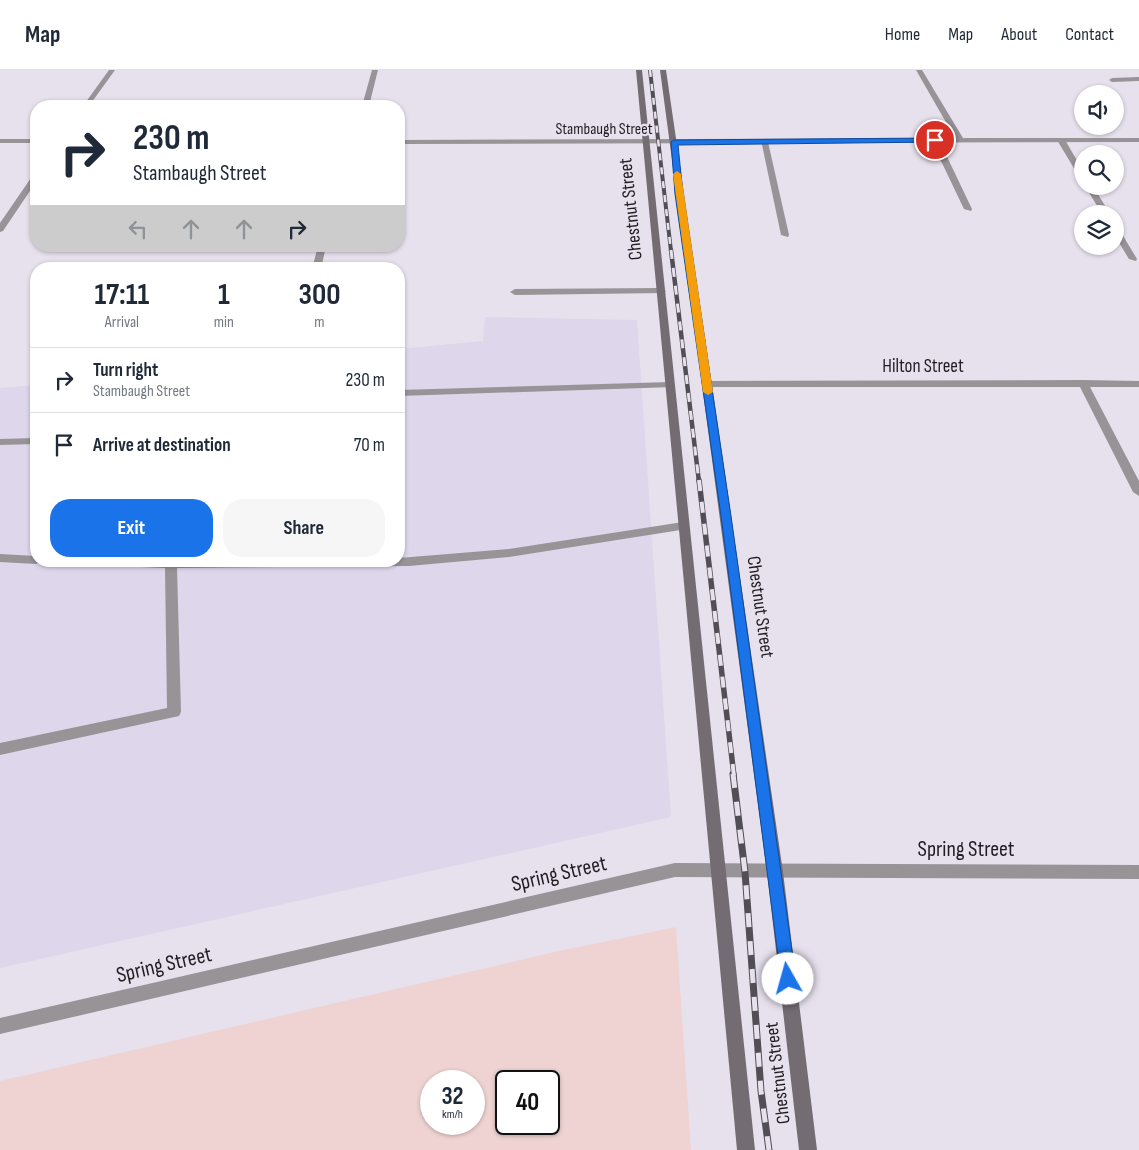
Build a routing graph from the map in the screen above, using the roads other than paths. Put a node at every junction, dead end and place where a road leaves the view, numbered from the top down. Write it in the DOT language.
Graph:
graph roads {
  1 [pos="112,70"];
  2 [pos="375,70"];
  3 [pos="639,70"];
  4 [pos="663,70"];
  5 [pos="919,70"];
  6 [pos="1139,79"];
  7 [pos="1112,80"];
  8 [pos="90,100"];
  9 [pos="367,100"];
  10 [pos="935,140"];
  11 [pos="960,140"];
  12 [pos="1061,140"];
  13 [pos="1139,140"];
  14 [pos="0,141"];
  15 [pos="30,141"];
  16 [pos="405,142"];
  17 [pos="674,142"];
  18 [pos="764,142"];
  19 [pos="646,143"];
  20 [pos="1074,162"];
  21 [pos="30,186"];
  22 [pos="968,209"];
  23 [pos="0,229"];
  24 [pos="785,235"];
  25 [pos="1124,243"];
  26 [pos="1133,258"];
  27 [pos="661,291"];
  28 [pos="515,292"];
  29 [pos="1083,383"];
  30 [pos="670,384"];
  31 [pos="707,384"];
  32 [pos="1139,384"];
  33 [pos="405,393"];
  34 [pos="30,441"];
  35 [pos="0,442"];
  36 [pos="1139,492"];
  37 [pos="683,526"];
  38 [pos="0,558"];
  39 [pos="30,560"];
  40 [pos="405,562"];
  41 [pos="171,567"];
  42 [pos="0,750"];
  43 [pos="718,871"];
  44 [pos="775,872"];
  45 [pos="1139,872"];
  46 [pos="0,1026"];
  47 [pos="746,1150"];
  48 [pos="808,1150"];
  1 -- 8 [label="street"];
  2 -- 9 [label="street"];
  3 -- 19 [label="street, Chestnut Street"];
  4 -- 17 [label="street, Chestnut Street"];
  5 -- 11 [label="street"];
  6 -- 7 [label="street"];
  10 -- 11 [label="street, Stambaugh Street"];
  10 -- 18 [label="street, Stambaugh Street"];
  10 -- 22 [label="street"];
  11 -- 12 [label="street, Stambaugh Street"];
  12 -- 13 [label="street, Stambaugh Street"];
  12 -- 20 [label="street"];
  14 -- 15 [label="street"];
  16 -- 19 [label="street, Stambaugh Street"];
  17 -- 18 [label="street, Stambaugh Street"];
  17 -- 19 [label="street, Stambaugh Street"];
  17 -- 31 [label="street, Chestnut Street"];
  18 -- 24 [label="street"];
  19 -- 27 [label="street, Chestnut Street"];
  21 -- 23 [label="street"];
  25 -- 26 [label="street"];
  27 -- 28 [label="street"];
  27 -- 30 [label="street, Chestnut Street"];
  29 -- 31 [label="street, Hilton Street"];
  29 -- 32 [label="street, Hilton Street"];
  29 -- 36 [label="street"];
  30 -- 33 [label="street"];
  30 -- 37 [label="street, Chestnut Street"];
  31 -- 44 [label="street, Chestnut Street"];
  34 -- 35 [label="street"];
  37 -- 40 [label="street"];
  37 -- 43 [label="street, Chestnut Street"];
  38 -- 39 [label="street"];
  41 -- 42 [label="street"];
  43 -- 44 [label="street, Spring Street"];
  43 -- 46 [label="street, Spring Street"];
  43 -- 47 [label="street, Chestnut Street"];
  44 -- 45 [label="street, Spring Street"];
  44 -- 48 [label="street, Chestnut Street"];
}
